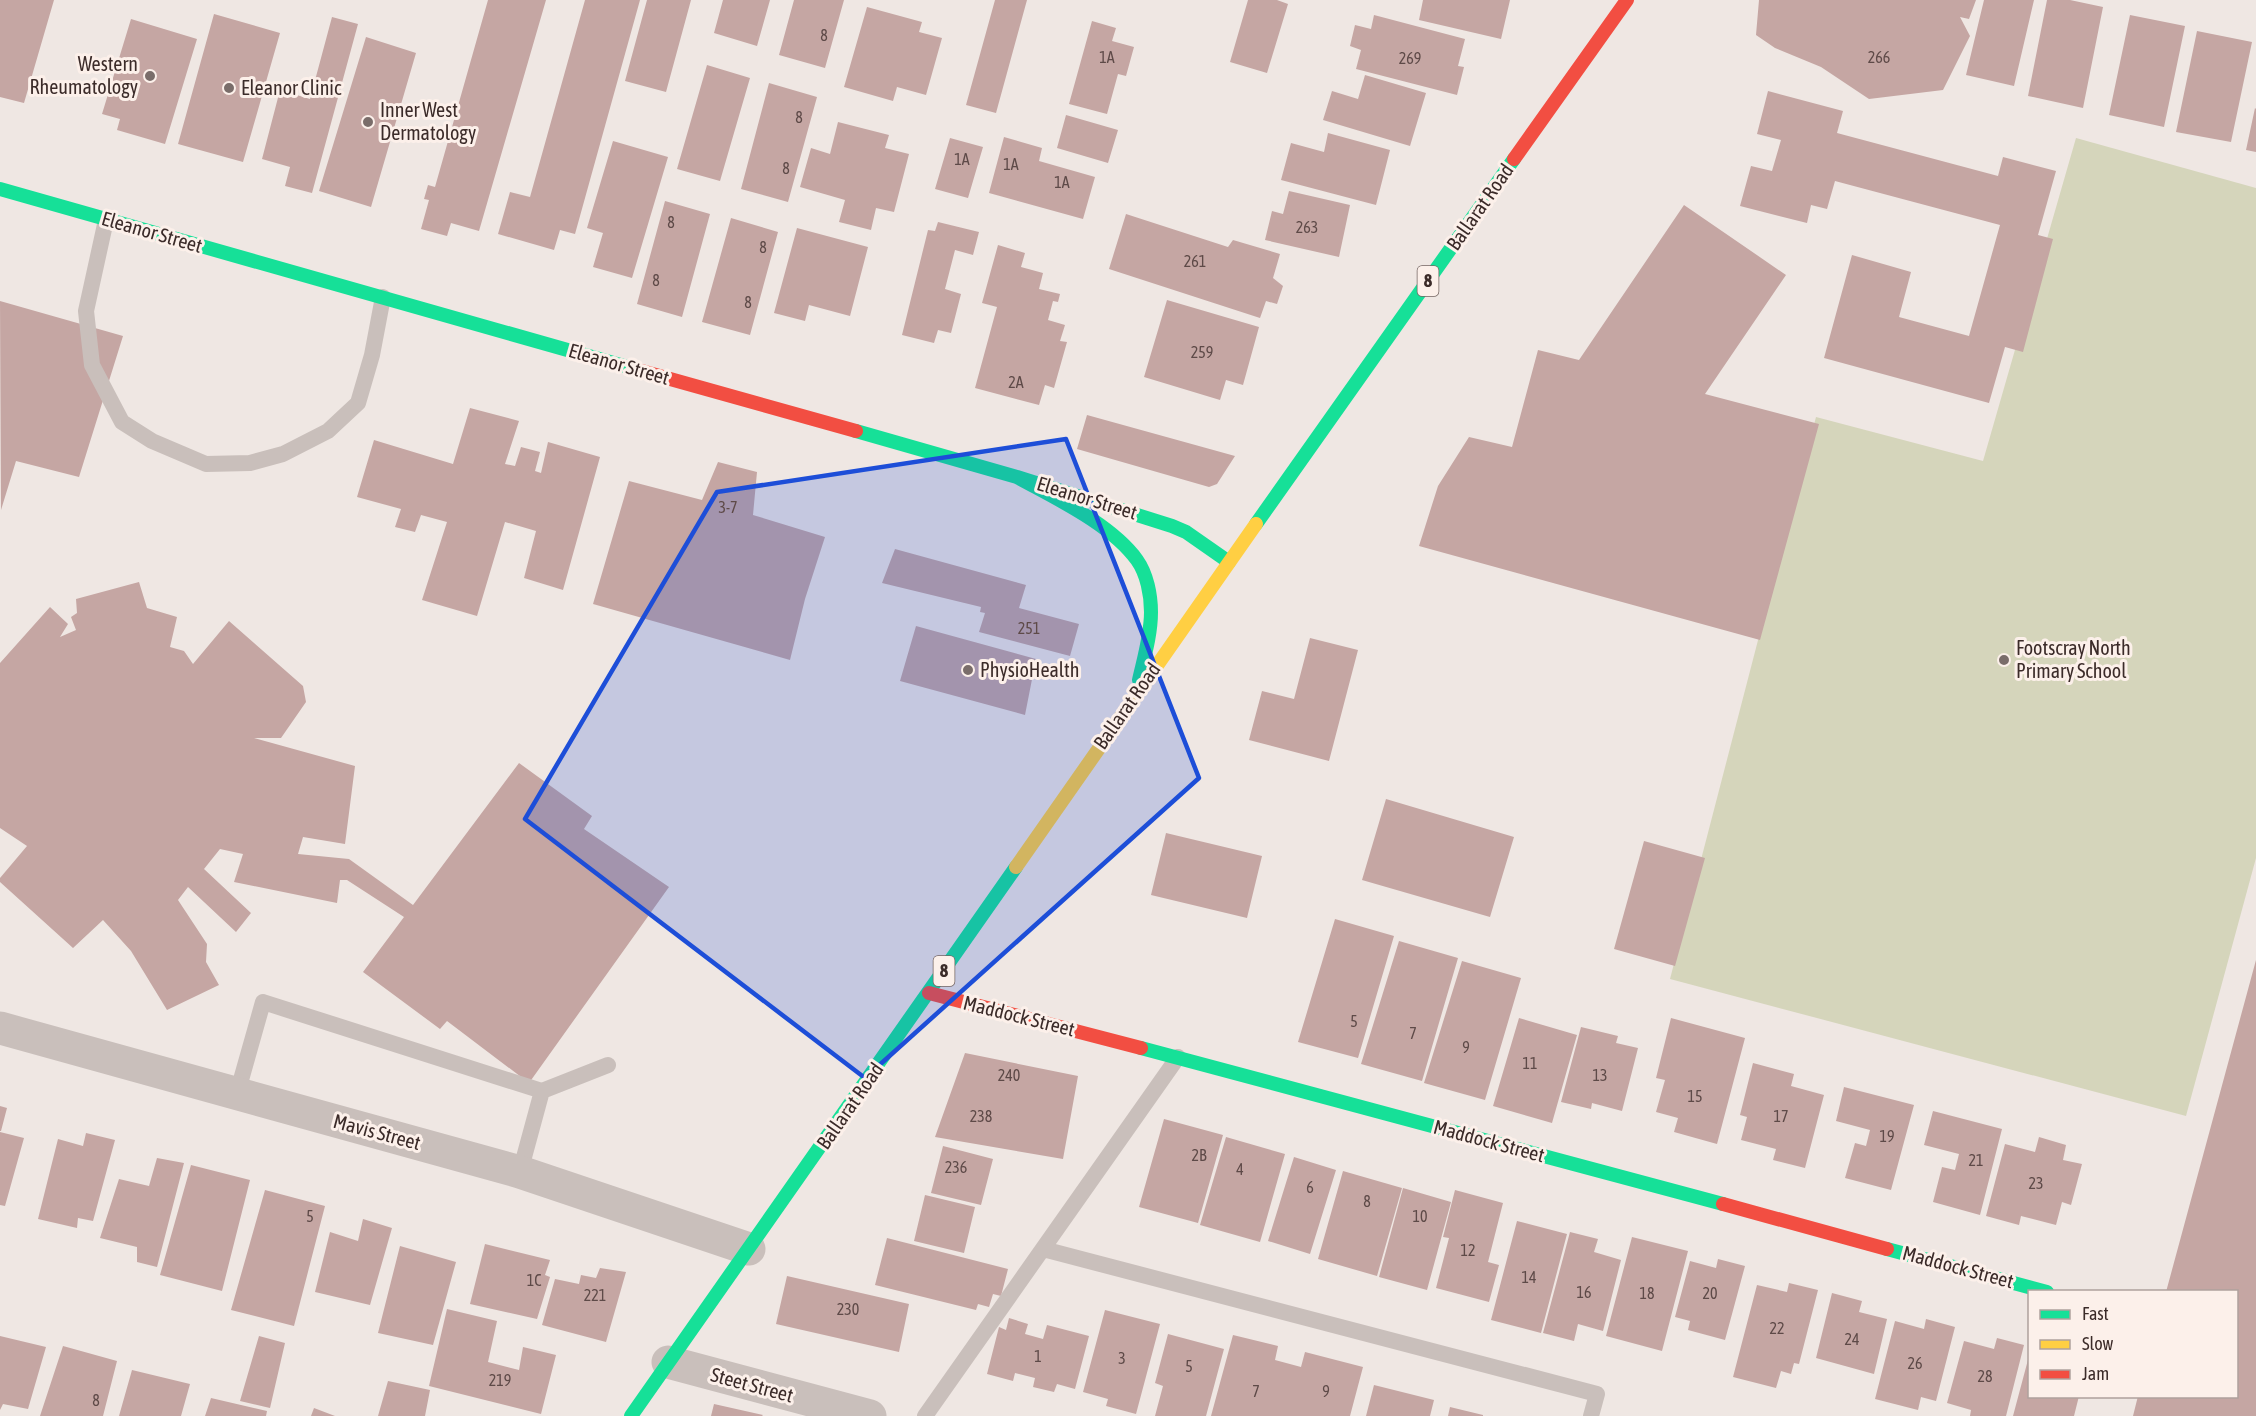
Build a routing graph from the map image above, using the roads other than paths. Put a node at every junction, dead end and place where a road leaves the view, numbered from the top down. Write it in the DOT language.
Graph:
graph roads {
  1 [pos="1627,0"];
  2 [pos="0,189"];
  3 [pos="106,220"];
  4 [pos="383,297"];
  5 [pos="1017,477"];
  6 [pos="1229,562"];
  7 [pos="1137,691"];
  8 [pos="929,993"];
  9 [pos="0,1028"];
  10 [pos="1178,1057"];
  11 [pos="608,1065"];
  12 [pos="542,1091"];
  13 [pos="237,1094"];
  14 [pos="520,1172"];
  15 [pos="749,1249"];
  16 [pos="1043,1249"];
  17 [pos="2040,1290"];
  18 [pos="668,1362"];
  19 [pos="631,1416"];
  20 [pos="870,1416"];
  21 [pos="926,1416"];
  22 [pos="1591,1416"];
  1 -- 6 [label="main road, Ballarat Road / 8"];
  2 -- 3 [label="main road, Eleanor Street"];
  3 -- 4 [label="main road, Eleanor Street"];
  3 -- 4 [label="lane"];
  4 -- 5 [label="main road, Eleanor Street"];
  5 -- 6 [label="main road, Eleanor Street"];
  5 -- 7 [label="main road"];
  6 -- 7 [label="main road, Ballarat Road / 8"];
  7 -- 8 [label="main road, Ballarat Road / 8"];
  8 -- 10 [label="main road, Maddock Street"];
  8 -- 15 [label="main road, Ballarat Road / 8"];
  9 -- 13 [label="street, Mavis Street"];
  10 -- 16 [label="lane"];
  10 -- 17 [label="main road, Maddock Street"];
  11 -- 12 [label="lane"];
  12 -- 13 [label="lane"];
  12 -- 14 [label="lane"];
  13 -- 14 [label="street, Mavis Street"];
  14 -- 15 [label="street, Mavis Street"];
  15 -- 18 [label="main road, Ballarat Road / 8"];
  16 -- 21 [label="lane"];
  16 -- 22 [label="lane"];
  18 -- 19 [label="main road, Ballarat Road / 8"];
  18 -- 20 [label="street, Steet Street"];
}
